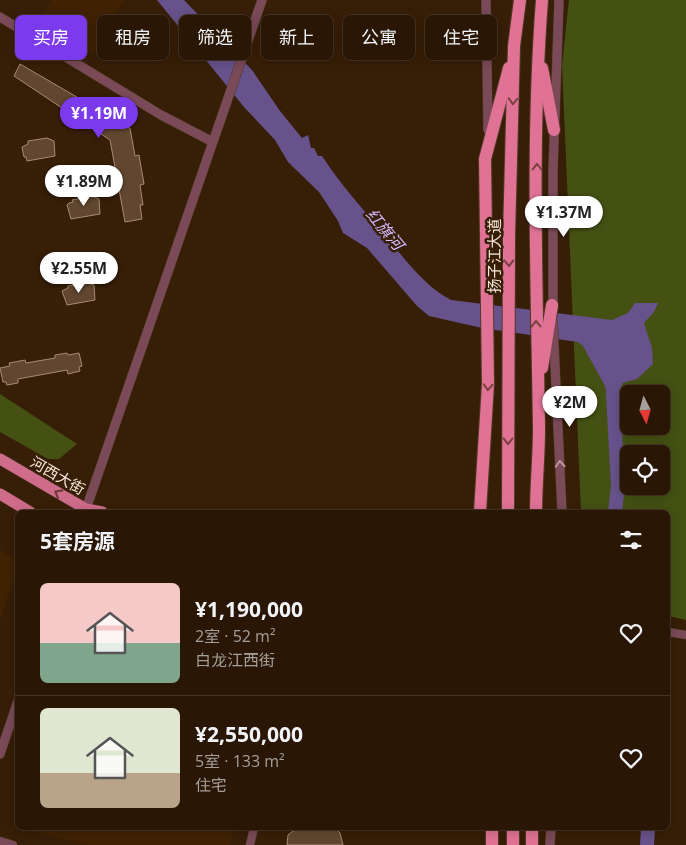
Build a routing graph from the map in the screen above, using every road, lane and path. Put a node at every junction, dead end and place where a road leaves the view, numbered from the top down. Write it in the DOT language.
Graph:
graph roads {
  1 [pos="262,0"];
  2 [pos="486,0"];
  3 [pos="520,0"];
  4 [pos="542,0"];
  5 [pos="559,0"];
  6 [pos="0,17"];
  7 [pos="514,46"];
  8 [pos="539,54"];
  9 [pos="554,130"];
  10 [pos="212,141"];
  11 [pos="485,159"];
  12 [pos="552,305"];
  13 [pos="546,344"];
  14 [pos="0,459"];
  15 [pos="0,494"];
  16 [pos="27,510"];
  17 [pos="83,510"];
  18 [pos="85,510"];
  19 [pos="480,510"];
  20 [pos="508,510"];
  21 [pos="536,510"];
  22 [pos="562,510"];
  23 [pos="670,632"];
  24 [pos="686,635"];
  25 [pos="15,710"];
  26 [pos="0,754"];
  27 [pos="254,830"];
  28 [pos="492,830"];
  29 [pos="513,830"];
  30 [pos="532,830"];
  31 [pos="551,830"];
  32 [pos="0,841"];
  33 [pos="13,845"];
  34 [pos="250,845"];
  35 [pos="492,845"];
  36 [pos="513,845"];
  37 [pos="532,845"];
  38 [pos="550,845"];
  1 -- 10 [label="street"];
  2 -- 11 [label="street"];
  3 -- 7 [label="highway, 扬子江大道"];
  4 -- 8 [label="highway"];
  5 -- 9 [label="street"];
  6 -- 10 [label="street"];
  7 -- 11 [label="highway"];
  7 -- 20 [label="highway, 扬子江大道, one-way"];
  8 -- 9 [label="highway"];
  13 -- 8 [label="highway, one-way"];
  9 -- 12 [label="street"];
  10 -- 18 [label="street"];
  11 -- 19 [label="highway, one-way"];
  12 -- 13 [label="highway"];
  13 -- 21 [label="highway"];
  22 -- 13 [label="street, one-way"];
  17 -- 14 [label="main road, 河西大街, one-way"];
  15 -- 16 [label="main road"];
  23 -- 24 [label="street"];
  25 -- 26 [label="street"];
  27 -- 34 [label="street"];
  28 -- 35 [label="highway"];
  29 -- 36 [label="highway"];
  30 -- 37 [label="highway"];
  31 -- 38 [label="street"];
  32 -- 33 [label="street"];
}
